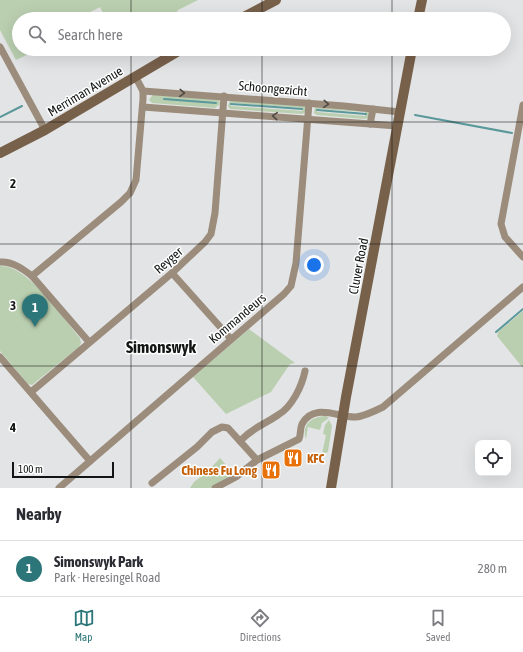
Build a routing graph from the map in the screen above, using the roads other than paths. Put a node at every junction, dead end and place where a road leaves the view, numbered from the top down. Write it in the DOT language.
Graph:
graph roads {
  1 [pos="276,0"];
  2 [pos="422,0"];
  3 [pos="253,12"];
  4 [pos="419,12"];
  5 [pos="0,47"];
  6 [pos="170,56"];
  7 [pos="411,56"];
  8 [pos="135,76"];
  9 [pos="143,91"];
  10 [pos="224,96"];
  11 [pos="309,103"];
  12 [pos="523,105"];
  13 [pos="143,107"];
  14 [pos="373,109"];
  15 [pos="223,112"];
  16 [pos="400,112"];
  17 [pos="308,118"];
  18 [pos="370,124"];
  19 [pos="397,126"];
  20 [pos="45,130"];
  21 [pos="0,153"];
  22 [pos="523,258"];
  23 [pos="0,262"];
  24 [pos="172,273"];
  25 [pos="32,276"];
  26 [pos="523,287"];
  27 [pos="231,339"];
  28 [pos="89,342"];
  29 [pos="0,357"];
  30 [pos="306,371"];
  31 [pos="31,392"];
  32 [pos="344,414"];
  33 [pos="240,440"];
  34 [pos="257,460"];
  35 [pos="90,461"];
  36 [pos="152,483"];
  37 [pos="59,488"];
  38 [pos="215,488"];
  39 [pos="331,488"];
  1 -- 3 [label="street"];
  2 -- 4 [label="street"];
  5 -- 20 [label="street"];
  6 -- 8 [label="street, Merriman Avenue"];
  7 -- 16 [label="street, Cluver Road"];
  8 -- 9 [label="street"];
  8 -- 20 [label="street, Merriman Avenue"];
  9 -- 10 [label="street, Schoongezicht, one-way"];
  9 -- 13 [label="street"];
  10 -- 11 [label="street, Schoongezicht"];
  10 -- 15 [label="street, Reyger"];
  11 -- 14 [label="street, Schoongezicht, one-way"];
  11 -- 17 [label="street, Kommandeurs"];
  12 -- 22 [label="street"];
  13 -- 15 [label="street"];
  13 -- 25 [label="street"];
  14 -- 16 [label="street, Schoongezicht"];
  14 -- 18 [label="street"];
  17 -- 15 [label="street, one-way"];
  15 -- 24 [label="street, Reyger"];
  16 -- 19 [label="street, Cluver Road"];
  17 -- 18 [label="street"];
  17 -- 27 [label="street, Kommandeurs"];
  18 -- 19 [label="street"];
  19 -- 32 [label="street, Cluver Road"];
  20 -- 21 [label="street, Merriman Avenue"];
  23 -- 25 [label="street"];
  24 -- 27 [label="street"];
  24 -- 28 [label="street, Reyger"];
  25 -- 28 [label="street"];
  26 -- 32 [label="street"];
  27 -- 35 [label="street, Kommandeurs"];
  28 -- 31 [label="street, Reyger"];
  29 -- 31 [label="street"];
  30 -- 33 [label="street"];
  31 -- 35 [label="street"];
  32 -- 34 [label="street"];
  32 -- 39 [label="street, Cluver Road"];
  33 -- 34 [label="street"];
  33 -- 36 [label="street"];
  34 -- 38 [label="street"];
  35 -- 37 [label="street, Kommandeurs"];
}
